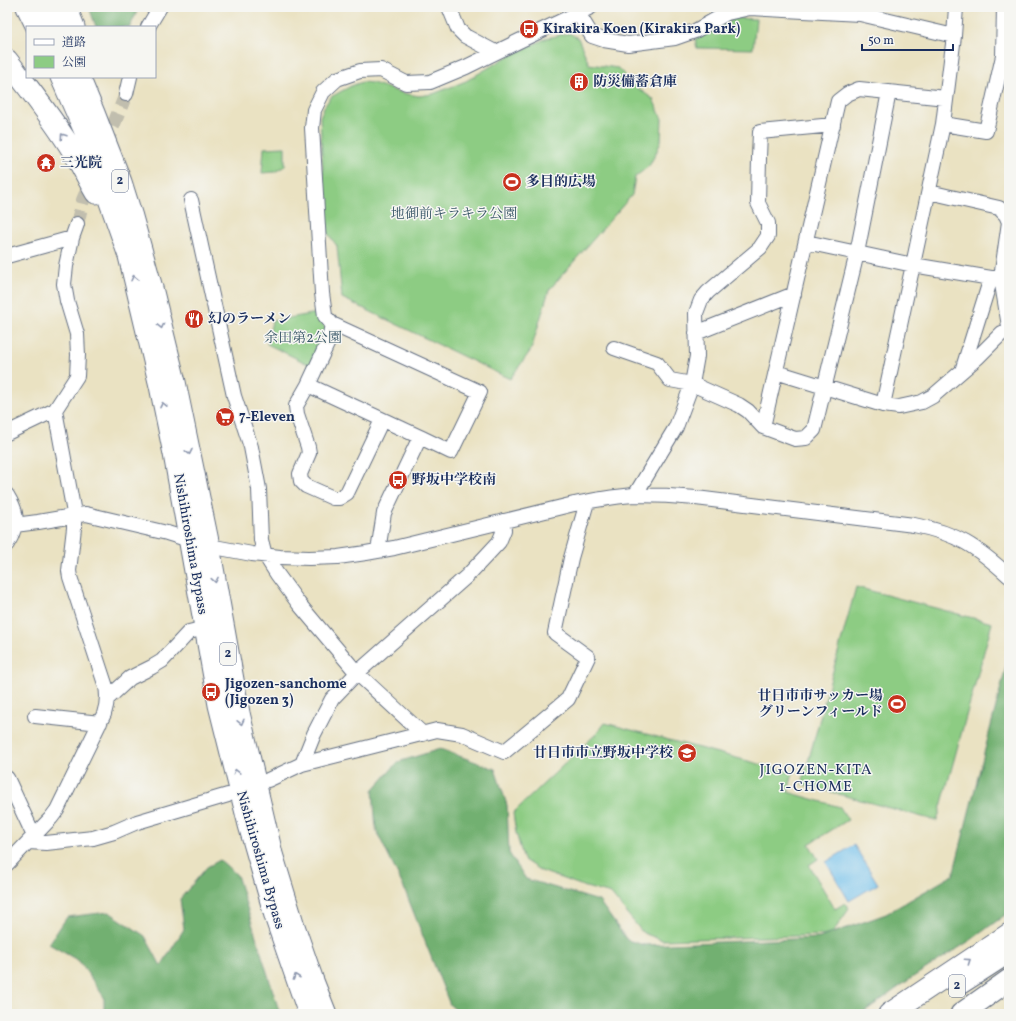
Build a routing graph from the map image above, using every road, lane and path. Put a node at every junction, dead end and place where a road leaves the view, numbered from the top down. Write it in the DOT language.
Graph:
graph roads {
  1 [pos="27,7"];
  2 [pos="44,7"];
  3 [pos="66,7"];
  4 [pos="160,7"];
  5 [pos="449,7"];
  6 [pos="591,7"];
  7 [pos="956,7"];
  8 [pos="1004,7"];
  9 [pos="577,10"];
  10 [pos="726,10"];
  11 [pos="861,10"];
  12 [pos="36,26"];
  13 [pos="54,26"];
  14 [pos="74,26"];
  15 [pos="149,26"];
  16 [pos="954,36"];
  17 [pos="495,52"];
  18 [pos="7,60"];
  19 [pos="61,78"];
  20 [pos="79,78"];
  21 [pos="95,78"];
  22 [pos="130,78"];
  23 [pos="890,92"];
  24 [pos="126,94"];
  25 [pos="946,98"];
  26 [pos="943,124"];
  27 [pos="833,125"];
  28 [pos="928,192"];
  29 [pos="191,200"];
  30 [pos="77,224"];
  31 [pos="72,238"];
  32 [pos="806,242"];
  33 [pos="857,253"];
  34 [pos="7,256"];
  35 [pos="129,256"];
  36 [pos="913,265"];
  37 [pos="1000,278"];
  38 [pos="152,288"];
  39 [pos="794,294"];
  40 [pos="332,324"];
  41 [pos="1009,326"];
  42 [pos="1009,331"];
  43 [pos="696,333"];
  44 [pos="614,348"];
  45 [pos="962,371"];
  46 [pos="776,372"];
  47 [pos="692,384"];
  48 [pos="308,385"];
  49 [pos="824,387"];
  50 [pos="883,405"];
  51 [pos="55,410"];
  52 [pos="382,420"];
  53 [pos="763,427"];
  54 [pos="7,433"];
  55 [pos="420,437"];
  56 [pos="7,495"];
  57 [pos="635,495"];
  58 [pos="586,502"];
  59 [pos="74,515"];
  60 [pos="503,522"];
  61 [pos="11,526"];
  62 [pos="188,539"];
  63 [pos="7,544"];
  64 [pos="209,546"];
  65 [pos="378,551"];
  66 [pos="265,556"];
  67 [pos="1009,576"];
  68 [pos="205,628"];
  69 [pos="357,673"];
  70 [pos="108,699"];
  71 [pos="35,716"];
  72 [pos="100,723"];
  73 [pos="423,734"];
  74 [pos="302,764"];
  75 [pos="7,778"];
  76 [pos="268,780"];
  77 [pos="228,795"];
  78 [pos="31,839"];
  79 [pos="7,864"];
  80 [pos="1009,934"];
  81 [pos="1005,955"];
  82 [pos="1009,980"];
  83 [pos="913,1012"];
  84 [pos="309,1014"];
  85 [pos="326,1014"];
  86 [pos="890,1014"];
  87 [pos="961,1014"];
  1 -- 12 [label="highway"];
  2 -- 13 [label="highway"];
  3 -- 14 [label="highway"];
  4 -- 15 [label="street"];
  5 -- 17 [label="street"];
  6 -- 9 [label="street"];
  7 -- 16 [label="street"];
  8 -- 26 [label="street"];
  9 -- 10 [label="street"];
  9 -- 17 [label="street"];
  10 -- 11 [label="street"];
  11 -- 16 [label="street"];
  16 -- 25 [label="street"];
  17 -- 40 [label="street"];
  35 -- 18 [label="highway, one-way"];
  19 -- 35 [label="highway, Nishihiroshima Bypass / 2"];
  20 -- 38 [label="highway, Nishihiroshima Bypass / 2"];
  21 -- 38 [label="highway"];
  22 -- 24 [label="street"];
  23 -- 25 [label="street"];
  23 -- 27 [label="street"];
  23 -- 33 [label="street"];
  25 -- 26 [label="street"];
  26 -- 28 [label="street"];
  27 -- 32 [label="street"];
  27 -- 43 [label="street"];
  28 -- 36 [label="street"];
  28 -- 37 [label="street"];
  29 -- 66 [label="street"];
  30 -- 31 [label="street"];
  31 -- 34 [label="street"];
  31 -- 51 [label="street"];
  32 -- 33 [label="street"];
  32 -- 39 [label="street"];
  33 -- 36 [label="street"];
  33 -- 49 [label="street"];
  62 -- 35 [label="highway, Nishihiroshima Bypass / 2, one-way"];
  36 -- 37 [label="street"];
  36 -- 50 [label="street"];
  37 -- 41 [label="street"];
  37 -- 45 [label="street"];
  38 -- 64 [label="highway, Nishihiroshima Bypass / 2, one-way"];
  39 -- 43 [label="street"];
  39 -- 46 [label="street"];
  40 -- 48 [label="street"];
  40 -- 55 [label="street"];
  42 -- 45 [label="street"];
  43 -- 47 [label="street"];
  44 -- 47 [label="street"];
  45 -- 50 [label="street"];
  46 -- 49 [label="street"];
  46 -- 53 [label="street"];
  47 -- 53 [label="street"];
  47 -- 57 [label="street"];
  48 -- 52 [label="street"];
  48 -- 52 [label="street"];
  49 -- 50 [label="street"];
  49 -- 53 [label="street"];
  51 -- 54 [label="street"];
  51 -- 59 [label="street"];
  52 -- 55 [label="street"];
  55 -- 65 [label="street"];
  56 -- 61 [label="street"];
  57 -- 58 [label="street"];
  57 -- 67 [label="street"];
  58 -- 60 [label="street"];
  58 -- 73 [label="street"];
  59 -- 61 [label="street"];
  59 -- 62 [label="street"];
  59 -- 70 [label="street"];
  60 -- 65 [label="street"];
  60 -- 69 [label="street"];
  61 -- 63 [label="street"];
  62 -- 64 [label="street"];
  62 -- 68 [label="highway, Nishihiroshima Bypass / 2"];
  64 -- 66 [label="street"];
  64 -- 85 [label="highway, Nishihiroshima Bypass / 2, one-way"];
  65 -- 66 [label="street"];
  66 -- 69 [label="street"];
  68 -- 70 [label="street"];
  84 -- 68 [label="highway, Nishihiroshima Bypass / 2, one-way"];
  69 -- 73 [label="street"];
  69 -- 74 [label="street"];
  70 -- 72 [label="street"];
  71 -- 72 [label="street"];
  72 -- 78 [label="street"];
  73 -- 74 [label="street"];
  74 -- 76 [label="street"];
  75 -- 78 [label="street"];
  77 -- 78 [label="street"];
  78 -- 79 [label="street"];
  86 -- 80 [label="highway, one-way"];
  81 -- 83 [label="highway, 2"];
  82 -- 87 [label="highway, 2"];
}
